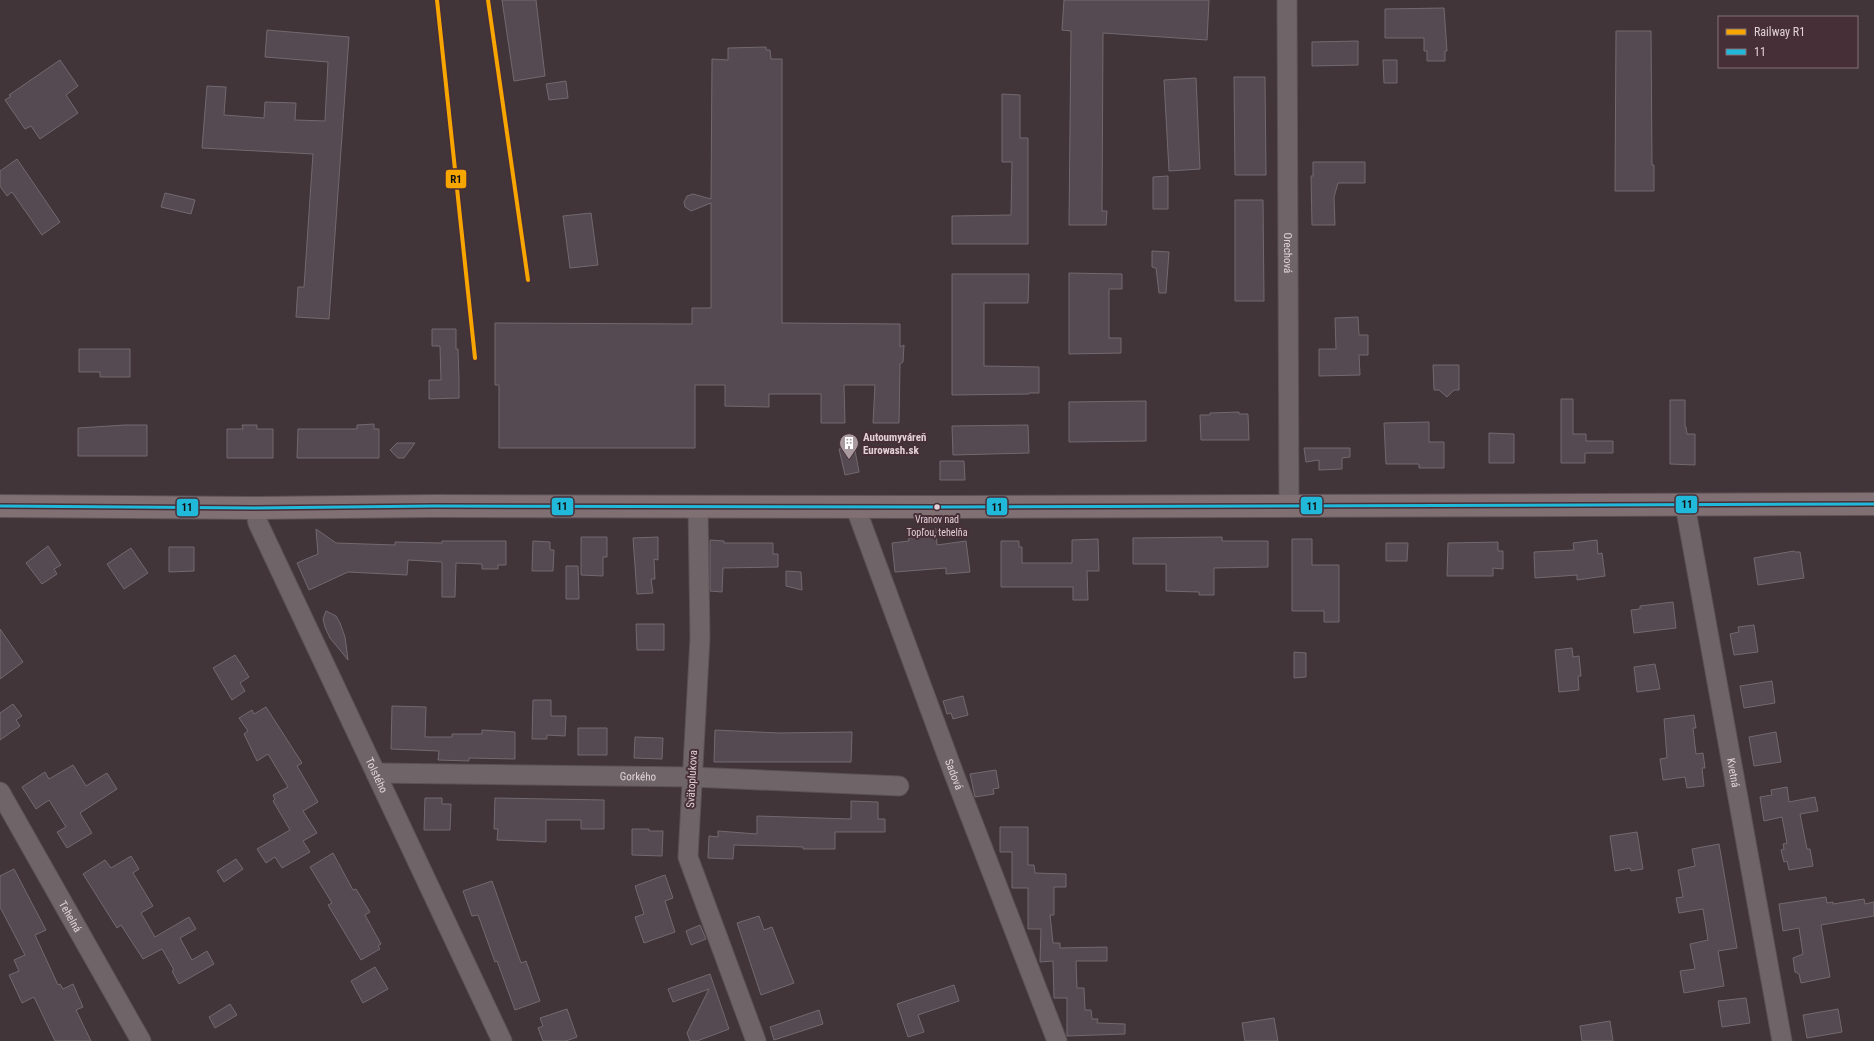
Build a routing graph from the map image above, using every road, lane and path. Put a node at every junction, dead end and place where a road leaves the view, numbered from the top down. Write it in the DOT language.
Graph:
graph roads {
  1 [pos="1287,0"];
  2 [pos="1874,504"];
  3 [pos="1289,505"];
  4 [pos="1686,505"];
  5 [pos="0,506"];
  6 [pos="698,506"];
  7 [pos="855,506"];
  8 [pos="255,508"];
  9 [pos="376,772"];
  10 [pos="692,777"];
  11 [pos="899,786"];
  12 [pos="0,792"];
  13 [pos="141,1041"];
  14 [pos="502,1041"];
  15 [pos="756,1041"];
  16 [pos="1057,1041"];
  17 [pos="1782,1041"];
  1 -- 3 [label="street, Orechová"];
  2 -- 4 [label="main road"];
  3 -- 4 [label="main road"];
  3 -- 7 [label="main road"];
  4 -- 17 [label="street, Kvetná"];
  5 -- 8 [label="main road"];
  6 -- 7 [label="main road"];
  6 -- 8 [label="main road"];
  6 -- 10 [label="street, Svätoplukova"];
  7 -- 16 [label="street, Sadová"];
  8 -- 9 [label="street, Tolstého"];
  9 -- 10 [label="street, Gorkého"];
  9 -- 14 [label="street, Tolstého"];
  10 -- 11 [label="street, Gorkého"];
  10 -- 15 [label="street, Svätoplukova"];
  12 -- 13 [label="street, Tehelná"];
}
